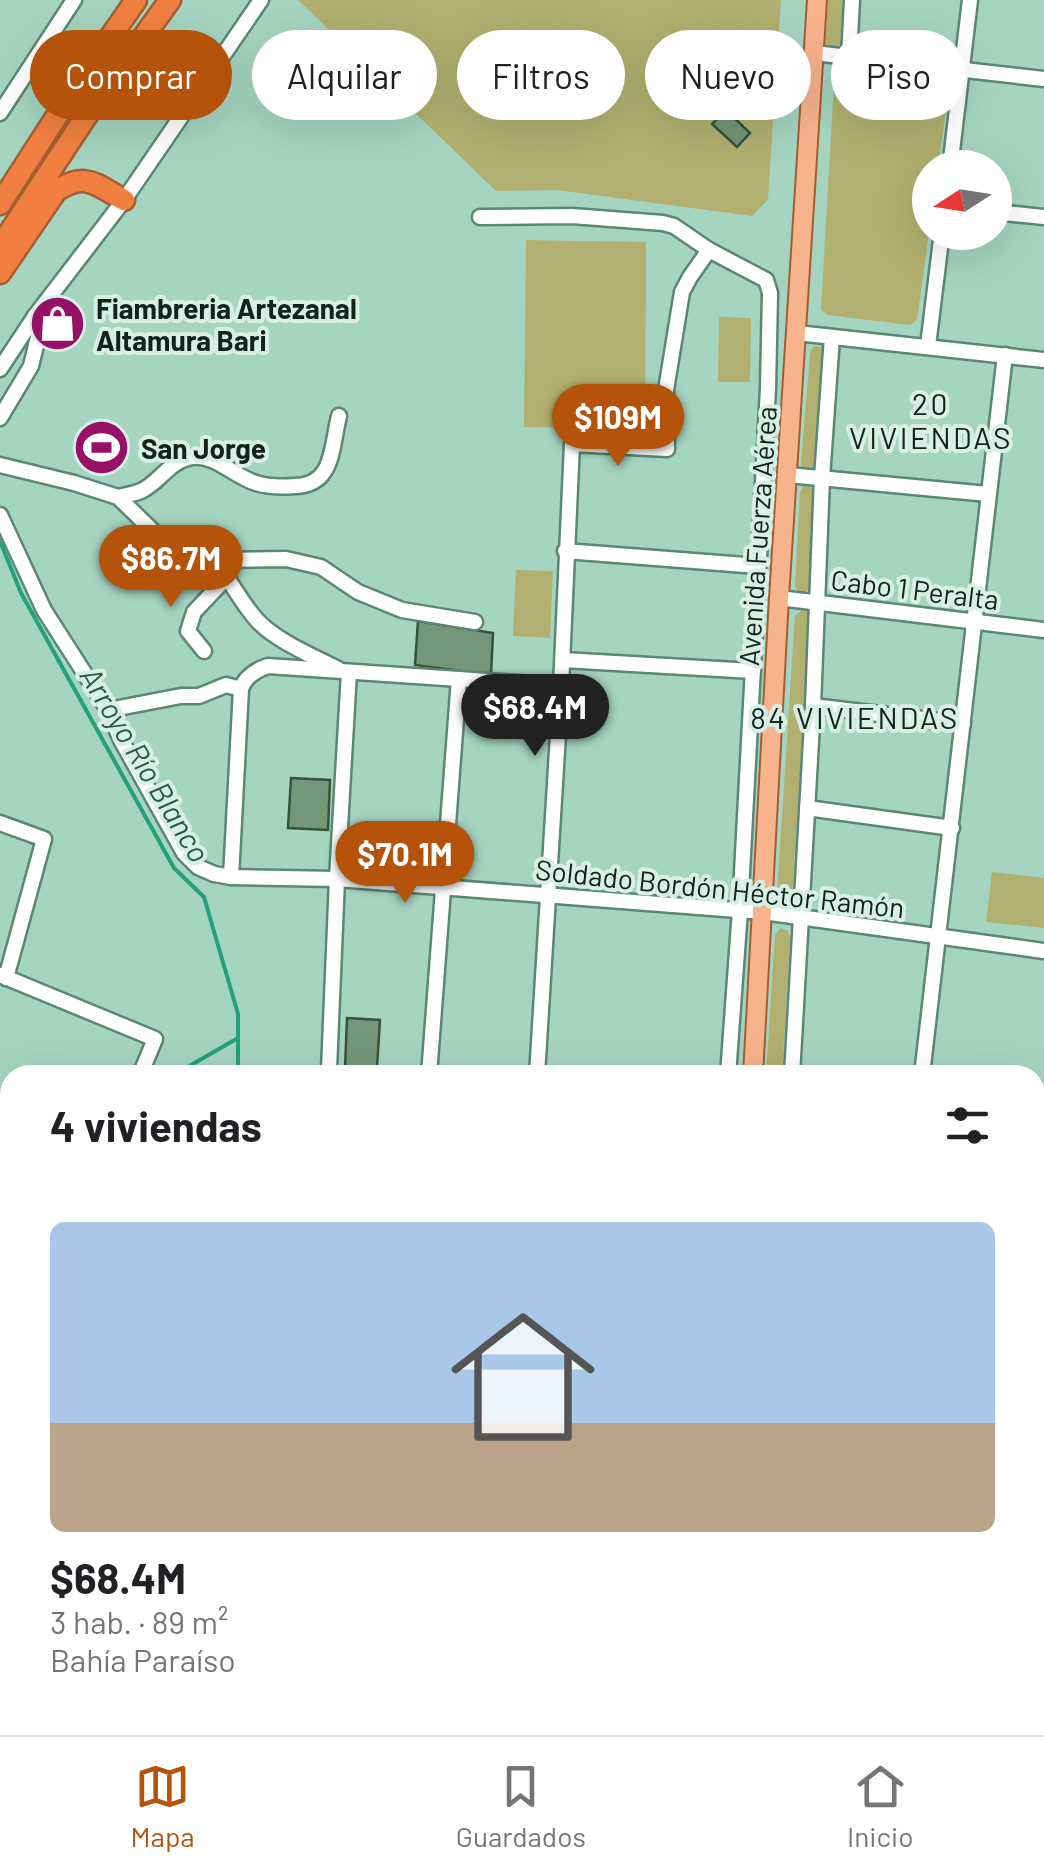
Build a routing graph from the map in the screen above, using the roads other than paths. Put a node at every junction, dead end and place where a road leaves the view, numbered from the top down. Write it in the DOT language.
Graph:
graph roads {
  1 [pos="74,0"];
  2 [pos="136,0"];
  3 [pos="170,0"];
  4 [pos="262,0"];
  5 [pos="817,0"];
  6 [pos="852,0"];
  7 [pos="970,0"];
  8 [pos="850,30"];
  9 [pos="966,34"];
  10 [pos="814,52"];
  11 [pos="831,54"];
  12 [pos="966,68"];
  13 [pos="1044,78"];
  14 [pos="0,113"];
  15 [pos="956,120"];
  16 [pos="952,150"];
  17 [pos="124,200"];
  18 [pos="0,204"];
  19 [pos="1012,214"];
  20 [pos="480,217"];
  21 [pos="1044,217"];
  22 [pos="0,247"];
  23 [pos="709,250"];
  24 [pos="940,250"];
  25 [pos="0,273"];
  26 [pos="35,316"];
  27 [pos="798,332"];
  28 [pos="832,336"];
  29 [pos="928,346"];
  30 [pos="1004,355"];
  31 [pos="1044,360"];
  32 [pos="0,368"];
  33 [pos="339,416"];
  34 [pos="0,418"];
  35 [pos="0,465"];
  36 [pos="788,475"];
  37 [pos="822,478"];
  38 [pos="988,494"];
  39 [pos="118,497"];
  40 [pos="0,515"];
  41 [pos="565,551"];
  42 [pos="214,560"];
  43 [pos="758,566"];
  44 [pos="228,576"];
  45 [pos="779,598"];
  46 [pos="818,603"];
  47 [pos="475,622"];
  48 [pos="974,622"];
  49 [pos="1044,630"];
  50 [pos="204,651"];
  51 [pos="562,660"];
  52 [pos="753,671"];
  53 [pos="346,672"];
  54 [pos="459,679"];
  55 [pos="561,686"];
  56 [pos="242,689"];
  57 [pos="813,706"];
  58 [pos="108,710"];
  59 [pos="963,724"];
  60 [pos="806,808"];
  61 [pos="0,823"];
  62 [pos="952,828"];
  63 [pos="232,877"];
  64 [pos="336,879"];
  65 [pos="443,887"];
  66 [pos="548,895"];
  67 [pos="740,910"];
  68 [pos="763,912"];
  69 [pos="800,916"];
  70 [pos="938,936"];
  71 [pos="1044,951"];
  72 [pos="3,977"];
  73 [pos="144,1065"];
  74 [pos="329,1065"];
  75 [pos="430,1065"];
  76 [pos="538,1065"];
  77 [pos="729,1065"];
  78 [pos="755,1065"];
  79 [pos="793,1065"];
  80 [pos="923,1065"];
  1 -- 14 [label="street"];
  2 -- 18 [label="highway"];
  3 -- 22 [label="highway"];
  4 -- 17 [label="street"];
  5 -- 10 [label="main road, Avenida Fuerza Aérea"];
  6 -- 8 [label="street"];
  7 -- 9 [label="street"];
  10 -- 11 [label="street"];
  10 -- 27 [label="main road, Avenida Fuerza Aérea"];
  12 -- 13 [label="street"];
  15 -- 16 [label="street"];
  17 -- 25 [label="highway"];
  17 -- 26 [label="street"];
  19 -- 21 [label="street"];
  20 -- 23 [label="street"];
  23 -- 41 [label="street"];
  23 -- 43 [label="street"];
  24 -- 29 [label="street"];
  26 -- 32 [label="street"];
  26 -- 34 [label="street"];
  27 -- 28 [label="street"];
  27 -- 36 [label="main road, Avenida Fuerza Aérea"];
  28 -- 29 [label="street"];
  28 -- 37 [label="street"];
  29 -- 30 [label="street"];
  30 -- 31 [label="street"];
  30 -- 38 [label="street"];
  33 -- 39 [label="street"];
  35 -- 39 [label="street"];
  36 -- 37 [label="street"];
  36 -- 45 [label="main road, Avenida Fuerza Aérea"];
  37 -- 38 [label="street"];
  37 -- 46 [label="street"];
  38 -- 48 [label="street"];
  39 -- 42 [label="street"];
  40 -- 58 [label="street, Soldado Bordón Héctor Ramón"];
  41 -- 43 [label="street"];
  41 -- 51 [label="street"];
  42 -- 44 [label="street"];
  42 -- 47 [label="street"];
  43 -- 52 [label="street"];
  44 -- 50 [label="street"];
  44 -- 53 [label="street"];
  45 -- 46 [label="street, Cabo 1 Peralta"];
  45 -- 68 [label="main road, Avenida Fuerza Aérea"];
  46 -- 48 [label="street, Cabo 1 Peralta"];
  46 -- 57 [label="street"];
  48 -- 49 [label="street, Cabo 1 Peralta"];
  48 -- 59 [label="street"];
  51 -- 52 [label="street"];
  51 -- 55 [label="street"];
  52 -- 67 [label="street"];
  53 -- 54 [label="street"];
  53 -- 56 [label="street"];
  53 -- 64 [label="street"];
  54 -- 55 [label="street"];
  54 -- 65 [label="street"];
  55 -- 66 [label="street"];
  56 -- 58 [label="street"];
  56 -- 63 [label="street"];
  57 -- 59 [label="street"];
  57 -- 60 [label="street"];
  58 -- 63 [label="street, Soldado Bordón Héctor Ramón"];
  59 -- 62 [label="street"];
  60 -- 62 [label="street"];
  60 -- 69 [label="street"];
  61 -- 72 [label="street"];
  62 -- 70 [label="street"];
  63 -- 64 [label="street, Soldado Bordón Héctor Ramón"];
  64 -- 65 [label="street, Soldado Bordón Héctor Ramón"];
  64 -- 74 [label="street"];
  65 -- 66 [label="street, Soldado Bordón Héctor Ramón"];
  65 -- 75 [label="street"];
  66 -- 67 [label="street, Soldado Bordón Héctor Ramón"];
  66 -- 76 [label="street"];
  67 -- 68 [label="street, Soldado Bordón Héctor Ramón"];
  67 -- 77 [label="street"];
  68 -- 69 [label="street, Soldado Bordón Héctor Ramón"];
  68 -- 78 [label="main road, Avenida Fuerza Aérea"];
  69 -- 70 [label="street, Soldado Bordón Héctor Ramón"];
  69 -- 79 [label="street"];
  70 -- 71 [label="street, Soldado Bordón Héctor Ramón"];
  70 -- 80 [label="street"];
  72 -- 73 [label="street"];
}
